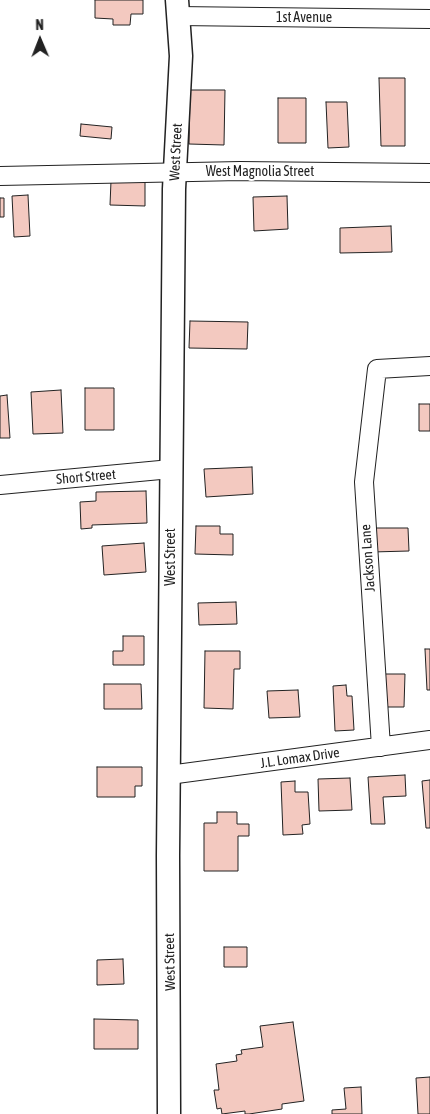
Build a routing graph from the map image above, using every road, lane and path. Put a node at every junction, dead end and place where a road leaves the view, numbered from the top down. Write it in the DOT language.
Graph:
graph roads {
  1 [pos="177,8"];
  2 [pos="430,19"];
  3 [pos="175,173"];
  4 [pos="430,173"];
  5 [pos="0,176"];
  6 [pos="430,366"];
  7 [pos="171,469"];
  8 [pos="0,485"];
  9 [pos="430,740"];
  10 [pos="381,747"];
  11 [pos="169,775"];
  12 [pos="169,1114"];
  1 -- 2 [label="street, 1st Avenue"];
  1 -- 3 [label="street, West Street"];
  3 -- 4 [label="street, West Magnolia Street"];
  3 -- 5 [label="street, West Magnolia Street"];
  3 -- 7 [label="street, West Street"];
  6 -- 10 [label="street, Jackson Lane"];
  7 -- 8 [label="street, Short Street"];
  7 -- 11 [label="street, West Street"];
  9 -- 10 [label="street, J.L. Lomax Drive"];
  10 -- 11 [label="street, J.L. Lomax Drive"];
  11 -- 12 [label="street, West Street"];
}
